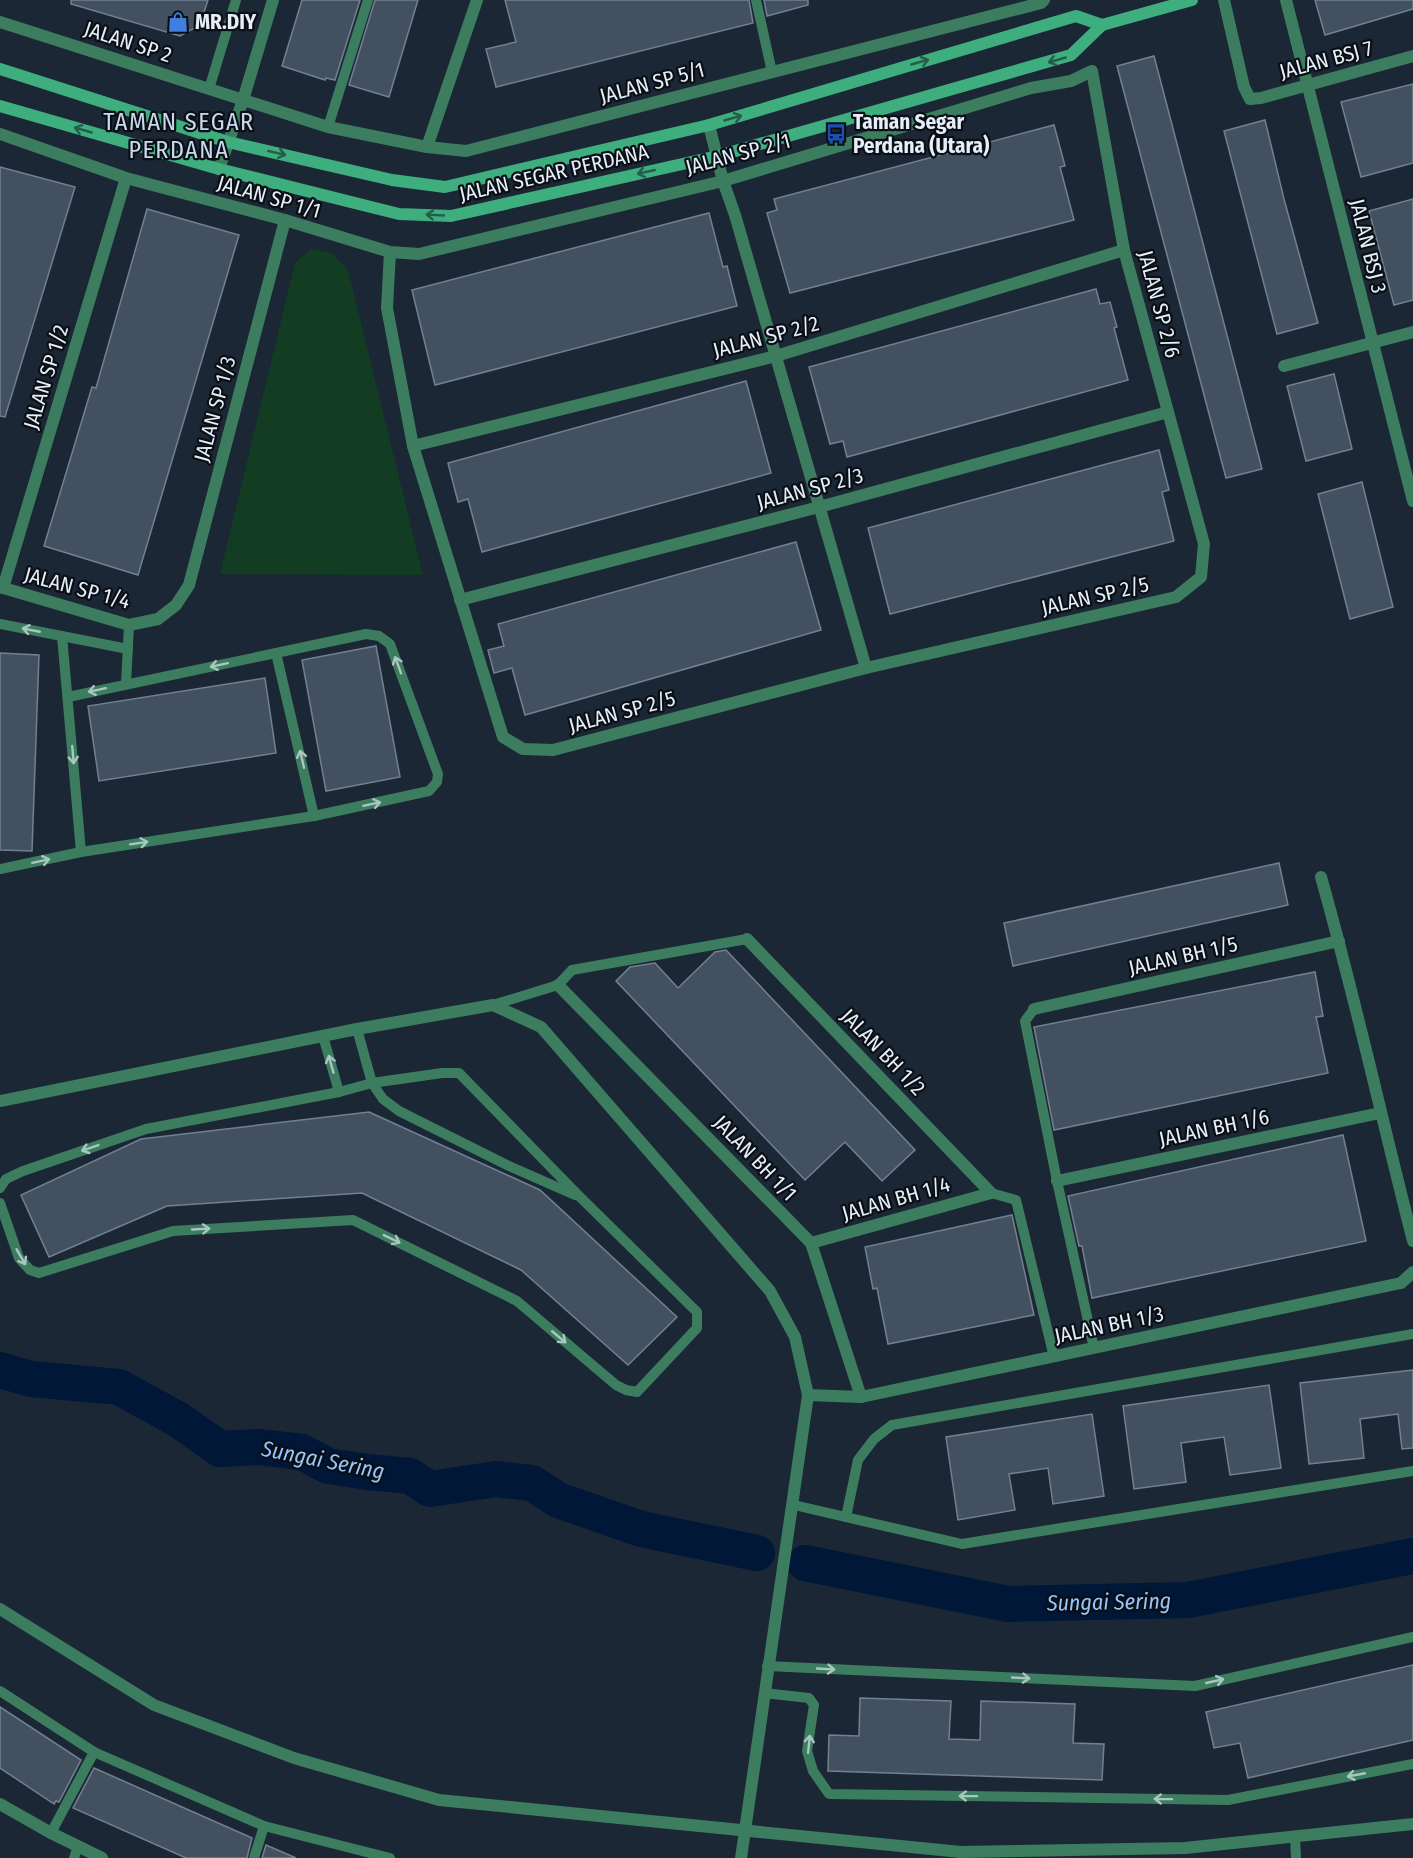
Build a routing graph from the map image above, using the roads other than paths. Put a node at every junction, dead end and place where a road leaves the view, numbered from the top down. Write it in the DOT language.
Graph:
graph roads {
  1 [pos="236,0"];
  2 [pos="273,0"];
  3 [pos="368,0"];
  4 [pos="477,0"];
  5 [pos="756,0"];
  6 [pos="1192,0"];
  7 [pos="1224,0"];
  8 [pos="1286,0"];
  9 [pos="1042,2"];
  10 [pos="0,22"];
  11 [pos="1102,25"];
  12 [pos="1413,56"];
  13 [pos="0,69"];
  14 [pos="1092,71"];
  15 [pos="772,72"];
  16 [pos="1308,84"];
  17 [pos="209,89"];
  18 [pos="243,100"];
  19 [pos="0,106"];
  20 [pos="709,125"];
  21 [pos="328,127"];
  22 [pos="0,134"];
  23 [pos="228,142"];
  24 [pos="427,147"];
  25 [pos="718,156"];
  26 [pos="219,169"];
  27 [pos="126,178"];
  28 [pos="723,181"];
  29 [pos="285,220"];
  30 [pos="1124,250"];
  31 [pos="390,252"];
  32 [pos="1413,332"];
  33 [pos="1372,343"];
  34 [pos="776,356"];
  35 [pos="1284,366"];
  36 [pos="1168,412"];
  37 [pos="413,446"];
  38 [pos="1413,501"];
  39 [pos="819,507"];
  40 [pos="1204,544"];
  41 [pos="2,587"];
  42 [pos="460,600"];
  43 [pos="176,605"];
  44 [pos="0,624"];
  45 [pos="129,625"];
  46 [pos="62,636"];
  47 [pos="128,649"];
  48 [pos="276,653"];
  49 [pos="866,668"];
  50 [pos="126,684"];
  51 [pos="68,697"];
  52 [pos="314,816"];
  53 [pos="81,852"];
  54 [pos="0,869"];
  55 [pos="1321,877"];
  56 [pos="747,939"];
  57 [pos="1339,941"];
  58 [pos="558,985"];
  59 [pos="493,1005"];
  60 [pos="1034,1009"];
  61 [pos="357,1029"];
  62 [pos="323,1036"];
  63 [pos="372,1083"];
  64 [pos="339,1092"];
  65 [pos="0,1101"];
  66 [pos="1380,1113"];
  67 [pos="1057,1181"];
  68 [pos="0,1188"];
  69 [pos="991,1193"];
  70 [pos="579,1196"];
  71 [pos="0,1203"];
  72 [pos="1413,1241"];
  73 [pos="811,1243"];
  74 [pos="1413,1272"];
  75 [pos="1413,1334"];
  76 [pos="1094,1348"];
  77 [pos="1053,1357"];
  78 [pos="808,1395"];
  79 [pos="861,1397"];
  80 [pos="1413,1471"];
  81 [pos="794,1505"];
  82 [pos="846,1517"];
  83 [pos="0,1609"];
  84 [pos="1413,1637"];
  85 [pos="767,1666"];
  86 [pos="0,1691"];
  87 [pos="764,1693"];
  88 [pos="94,1752"];
  89 [pos="1413,1764"];
  90 [pos="1,1808"];
  91 [pos="1413,1824"];
  92 [pos="264,1826"];
  93 [pos="746,1832"];
  94 [pos="51,1833"];
  95 [pos="1295,1837"];
  96 [pos="76,1852"];
  97 [pos="102,1858"];
  98 [pos="254,1858"];
  99 [pos="390,1858"];
  100 [pos="741,1858"];
  101 [pos="1296,1858"];
  1 -- 17 [label="lane"];
  2 -- 18 [label="street"];
  3 -- 21 [label="lane"];
  4 -- 24 [label="street"];
  5 -- 15 [label="lane"];
  6 -- 11 [label="street, JALAN SEGAR PERDANA"];
  7 -- 16 [label="street, JALAN BSJ 7"];
  8 -- 16 [label="street, JALAN BSJ 3"];
  9 -- 15 [label="street, JALAN SP 5/1"];
  10 -- 17 [label="street, JALAN SP 2"];
  20 -- 11 [label="street, JALAN SEGAR PERDANA, one-way"];
  11 -- 25 [label="street, JALAN SEGAR PERDANA, one-way"];
  12 -- 16 [label="street, JALAN BSJ 7"];
  13 -- 23 [label="street, JALAN SEGAR PERDANA"];
  14 -- 28 [label="street, JALAN SP 2/1"];
  14 -- 30 [label="street, JALAN SP 2/6"];
  15 -- 24 [label="street, JALAN SP 5/1"];
  16 -- 33 [label="street, JALAN BSJ 3"];
  17 -- 18 [label="street, JALAN SP 2"];
  18 -- 21 [label="street, JALAN SP 5/1"];
  18 -- 23 [label="street"];
  26 -- 19 [label="street, JALAN SEGAR PERDANA, one-way"];
  23 -- 20 [label="street, JALAN SEGAR PERDANA, one-way"];
  20 -- 25 [label="street"];
  21 -- 24 [label="street, JALAN SP 5/1"];
  22 -- 27 [label="street, JALAN SP 1/1"];
  23 -- 26 [label="street"];
  25 -- 26 [label="street, JALAN SEGAR PERDANA, one-way"];
  25 -- 28 [label="street"];
  27 -- 29 [label="street, JALAN SP 1/1"];
  27 -- 41 [label="street, JALAN SP 1/2"];
  28 -- 31 [label="street, JALAN SP 2/1"];
  28 -- 34 [label="street"];
  29 -- 31 [label="street, JALAN SP 1/1"];
  29 -- 43 [label="street, JALAN SP 1/3"];
  30 -- 34 [label="street, JALAN SP 2/2"];
  30 -- 36 [label="street, JALAN SP 2/6"];
  31 -- 37 [label="street, JALAN SP 2/5"];
  32 -- 33 [label="street"];
  33 -- 35 [label="street"];
  33 -- 38 [label="street, JALAN BSJ 3"];
  34 -- 37 [label="street, JALAN SP 2/2"];
  34 -- 39 [label="street"];
  36 -- 39 [label="street, JALAN SP 2/3"];
  36 -- 40 [label="street, JALAN SP 2/6"];
  37 -- 42 [label="street, JALAN SP 2/5"];
  39 -- 42 [label="street, JALAN SP 2/3"];
  39 -- 49 [label="street"];
  40 -- 49 [label="street, JALAN SP 2/5"];
  41 -- 45 [label="street, JALAN SP 1/4"];
  42 -- 49 [label="street, JALAN SP 2/5"];
  43 -- 45 [label="street, JALAN SP 1/4"];
  46 -- 44 [label="lane, one-way"];
  45 -- 47 [label="lane"];
  46 -- 47 [label="lane"];
  46 -- 51 [label="lane"];
  47 -- 50 [label="lane"];
  48 -- 50 [label="lane, one-way"];
  52 -- 48 [label="lane, one-way"];
  52 -- 48 [label="lane, one-way"];
  50 -- 51 [label="lane, one-way"];
  51 -- 53 [label="lane, one-way"];
  53 -- 52 [label="lane, one-way"];
  54 -- 53 [label="lane, one-way"];
  55 -- 57 [label="street"];
  56 -- 58 [label="lane"];
  56 -- 69 [label="street, JALAN BH 1/2"];
  57 -- 60 [label="street, JALAN BH 1/5"];
  57 -- 66 [label="street"];
  58 -- 59 [label="lane"];
  58 -- 73 [label="street, JALAN BH 1/1"];
  59 -- 61 [label="street"];
  59 -- 78 [label="street"];
  60 -- 67 [label="lane"];
  61 -- 62 [label="street"];
  61 -- 63 [label="lane"];
  64 -- 62 [label="lane, one-way"];
  62 -- 65 [label="street"];
  63 -- 64 [label="lane"];
  63 -- 70 [label="lane"];
  63 -- 70 [label="lane"];
  64 -- 68 [label="lane, one-way"];
  66 -- 67 [label="street, JALAN BH 1/6"];
  66 -- 72 [label="street"];
  67 -- 76 [label="lane"];
  69 -- 73 [label="street, JALAN BH 1/4"];
  69 -- 77 [label="lane"];
  71 -- 70 [label="lane, one-way"];
  73 -- 79 [label="street, JALAN BH 1/1"];
  74 -- 76 [label="street, JALAN BH 1/3"];
  75 -- 82 [label="lane"];
  76 -- 77 [label="street, JALAN BH 1/3"];
  77 -- 79 [label="street, JALAN BH 1/3"];
  78 -- 79 [label="street, JALAN BH 1/3"];
  78 -- 81 [label="street"];
  80 -- 82 [label="lane"];
  81 -- 82 [label="lane"];
  81 -- 85 [label="street"];
  83 -- 93 [label="street"];
  85 -- 84 [label="lane, one-way"];
  85 -- 87 [label="street"];
  86 -- 88 [label="lane"];
  89 -- 87 [label="lane, one-way"];
  87 -- 93 [label="street"];
  88 -- 92 [label="lane"];
  88 -- 94 [label="lane"];
  90 -- 94 [label="street"];
  91 -- 95 [label="street"];
  92 -- 98 [label="lane"];
  92 -- 99 [label="lane"];
  93 -- 95 [label="street"];
  93 -- 100 [label="street"];
  94 -- 96 [label="street"];
  95 -- 101 [label="lane"];
  96 -- 97 [label="street"];
}
